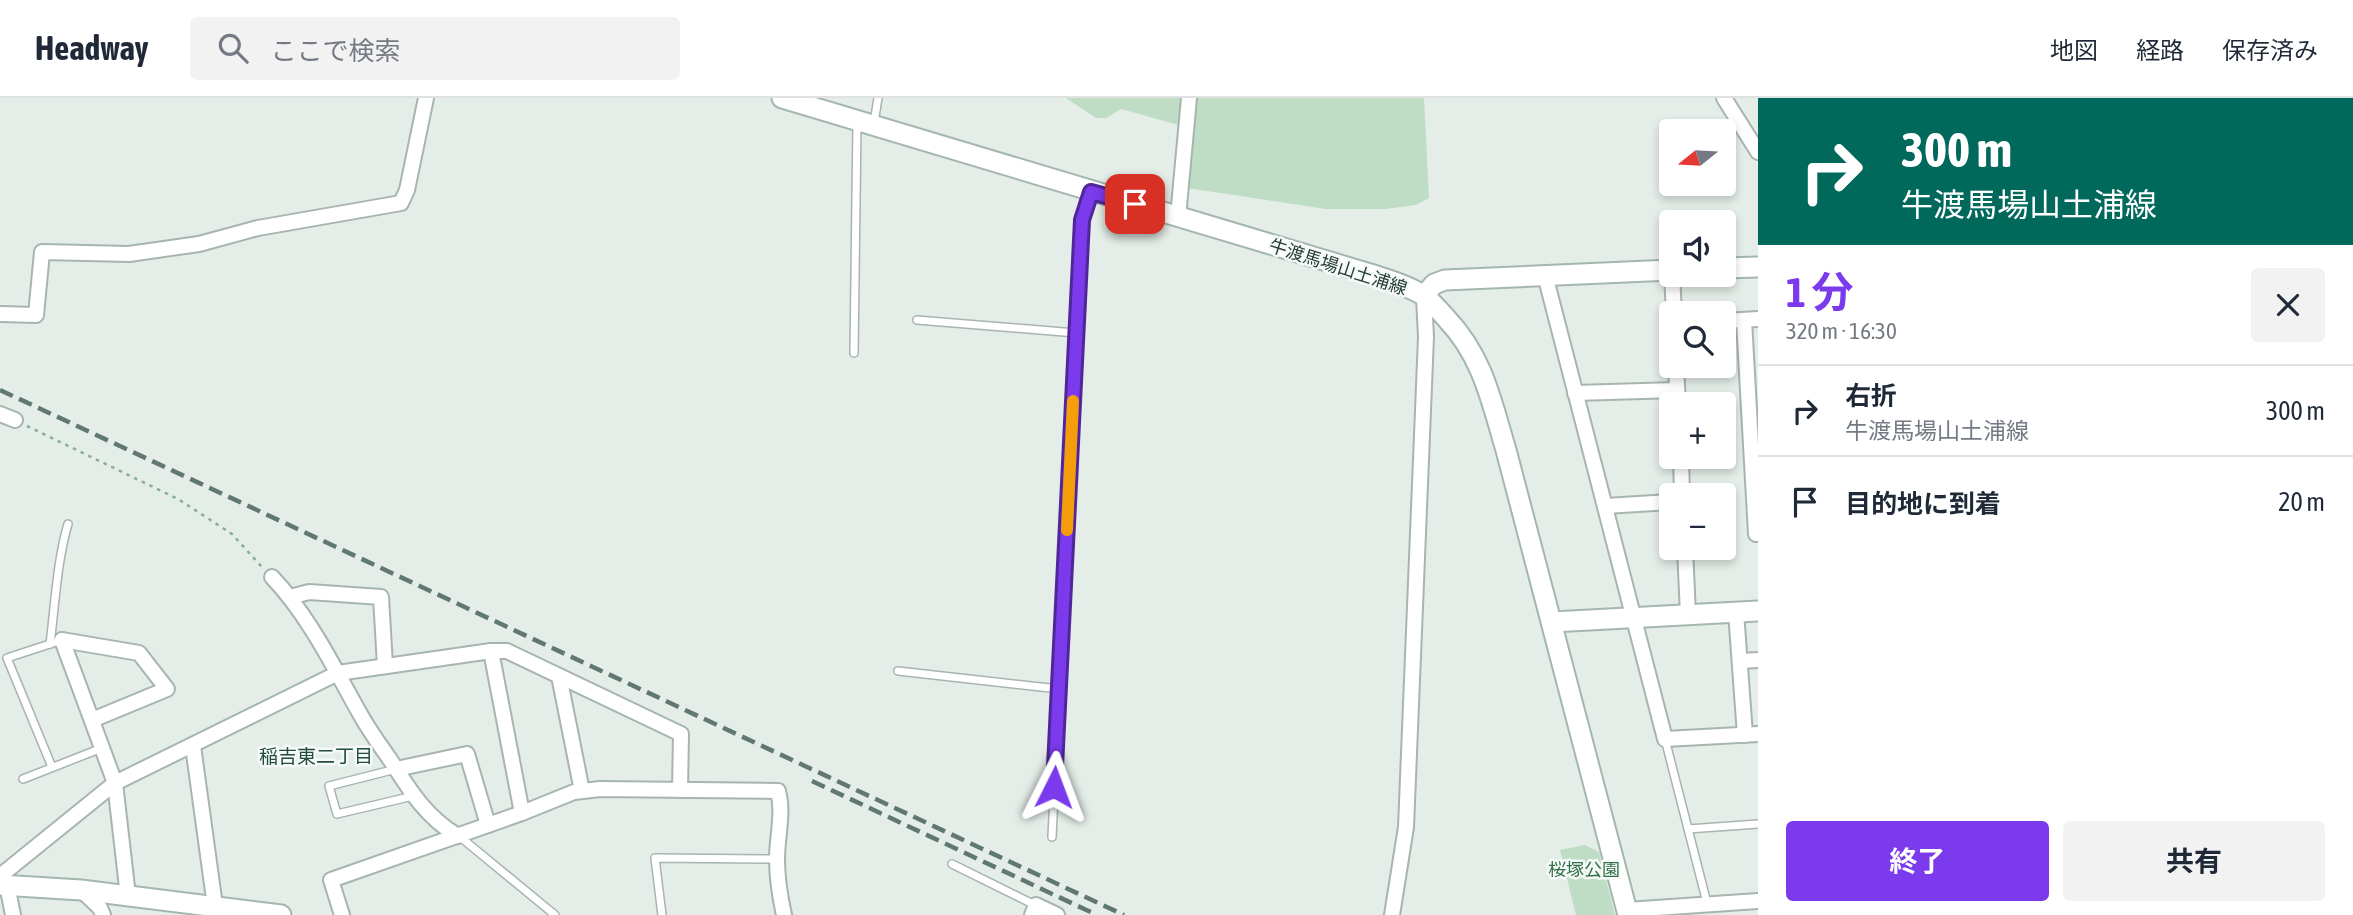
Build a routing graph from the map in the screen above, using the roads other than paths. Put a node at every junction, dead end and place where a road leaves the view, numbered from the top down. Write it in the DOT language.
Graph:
graph roads {
  1 [pos="426,98"];
  2 [pos="782,98"];
  3 [pos="878,98"];
  4 [pos="1189,98"];
  5 [pos="1724,98"];
  6 [pos="865,121"];
  7 [pos="1758,152"];
  8 [pos="1091,192"];
  9 [pos="1178,217"];
  10 [pos="1758,267"];
  11 [pos="1736,268"];
  12 [pos="1659,272"];
  13 [pos="1545,275"];
  14 [pos="1424,296"];
  15 [pos="0,314"];
  16 [pos="1751,319"];
  17 [pos="917,320"];
  18 [pos="1076,333"];
  19 [pos="854,353"];
  20 [pos="1576,393"];
  21 [pos="1659,396"];
  22 [pos="0,414"];
  23 [pos="15,420"];
  24 [pos="1659,503"];
  25 [pos="1605,506"];
  26 [pos="68,524"];
  27 [pos="1758,533"];
  28 [pos="1686,560"];
  29 [pos="272,578"];
  30 [pos="290,597"];
  31 [pos="1758,611"];
  32 [pos="1736,612"];
  33 [pos="1688,615"];
  34 [pos="1635,618"];
  35 [pos="1552,622"];
  36 [pos="56,642"];
  37 [pos="491,651"];
  38 [pos="1758,660"];
  39 [pos="1741,661"];
  40 [pos="385,666"];
  41 [pos="898,671"];
  42 [pos="338,673"];
  43 [pos="559,676"];
  44 [pos="1059,689"];
  45 [pos="92,720"];
  46 [pos="1751,734"];
  47 [pos="1665,739"];
  48 [pos="193,746"];
  49 [pos="102,747"];
  50 [pos="52,767"];
  51 [pos="396,769"];
  52 [pos="23,779"];
  53 [pos="116,783"];
  54 [pos="680,790"];
  55 [pos="582,791"];
  56 [pos="413,796"];
  57 [pos="522,813"];
  58 [pos="1758,824"];
  59 [pos="488,825"];
  60 [pos="1688,829"];
  61 [pos="458,835"];
  62 [pos="1052,837"];
  63 [pos="777,859"];
  64 [pos="952,864"];
  65 [pos="2,882"];
  66 [pos="81,890"];
  67 [pos="128,895"];
  68 [pos="1758,901"];
  69 [pos="1707,903"];
  70 [pos="215,906"];
  71 [pos="1034,910"];
  72 [pos="256,913"];
  73 [pos="1628,913"];
  74 [pos="13,915"];
  75 [pos="103,915"];
  76 [pos="281,915"];
  77 [pos="342,915"];
  78 [pos="555,915"];
  79 [pos="662,915"];
  80 [pos="784,915"];
  81 [pos="1057,915"];
  82 [pos="1392,915"];
  1 -- 15 [label="street"];
  2 -- 6 [label="main road, 牛渡馬場山土浦線"];
  3 -- 6 [label="lane"];
  4 -- 9 [label="street"];
  5 -- 7 [label="street"];
  6 -- 8 [label="main road, 牛渡馬場山土浦線"];
  6 -- 19 [label="lane"];
  8 -- 9 [label="main road, 牛渡馬場山土浦線"];
  8 -- 18 [label="lane"];
  9 -- 14 [label="main road, 牛渡馬場山土浦線"];
  10 -- 11 [label="main road"];
  12 -- 13 [label="main road"];
  13 -- 14 [label="main road"];
  13 -- 20 [label="street"];
  14 -- 35 [label="main road, 牛渡馬場山土浦線"];
  14 -- 82 [label="street"];
  16 -- 27 [label="street"];
  17 -- 18 [label="lane"];
  18 -- 44 [label="lane"];
  20 -- 21 [label="street"];
  20 -- 25 [label="street"];
  22 -- 23 [label="street"];
  24 -- 25 [label="street"];
  25 -- 34 [label="street"];
  26 -- 36 [label="lane"];
  28 -- 33 [label="street"];
  29 -- 30 [label="street"];
  30 -- 40 [label="street"];
  30 -- 42 [label="street"];
  31 -- 32 [label="main road"];
  32 -- 33 [label="main road"];
  32 -- 39 [label="street"];
  33 -- 34 [label="main road"];
  34 -- 35 [label="main road"];
  34 -- 47 [label="street"];
  35 -- 73 [label="main road, 牛渡馬場山土浦線"];
  36 -- 45 [label="street"];
  36 -- 45 [label="street"];
  36 -- 50 [label="lane"];
  37 -- 40 [label="street"];
  37 -- 43 [label="street"];
  37 -- 57 [label="street"];
  38 -- 39 [label="street"];
  39 -- 46 [label="street"];
  40 -- 42 [label="street"];
  41 -- 44 [label="lane"];
  42 -- 48 [label="street"];
  42 -- 51 [label="street"];
  43 -- 54 [label="street"];
  43 -- 55 [label="street"];
  44 -- 62 [label="lane"];
  45 -- 49 [label="street"];
  46 -- 47 [label="street"];
  47 -- 60 [label="lane"];
  48 -- 53 [label="street"];
  48 -- 70 [label="street"];
  49 -- 50 [label="lane"];
  49 -- 53 [label="street"];
  50 -- 52 [label="lane"];
  51 -- 56 [label="street"];
  51 -- 56 [label="lane"];
  51 -- 59 [label="street"];
  53 -- 65 [label="street"];
  53 -- 67 [label="street"];
  54 -- 55 [label="street"];
  54 -- 63 [label="street"];
  55 -- 57 [label="street"];
  56 -- 61 [label="street"];
  57 -- 59 [label="street"];
  58 -- 60 [label="lane"];
  59 -- 61 [label="street"];
  60 -- 69 [label="lane"];
  61 -- 77 [label="street"];
  61 -- 78 [label="lane"];
  63 -- 79 [label="lane"];
  63 -- 80 [label="street"];
  64 -- 71 [label="lane"];
  65 -- 66 [label="main road"];
  65 -- 74 [label="street"];
  66 -- 67 [label="main road"];
  66 -- 75 [label="street"];
  67 -- 70 [label="main road"];
  68 -- 69 [label="street"];
  69 -- 73 [label="street"];
  70 -- 72 [label="main road"];
  71 -- 81 [label="street"];
  72 -- 76 [label="main road"];
}
